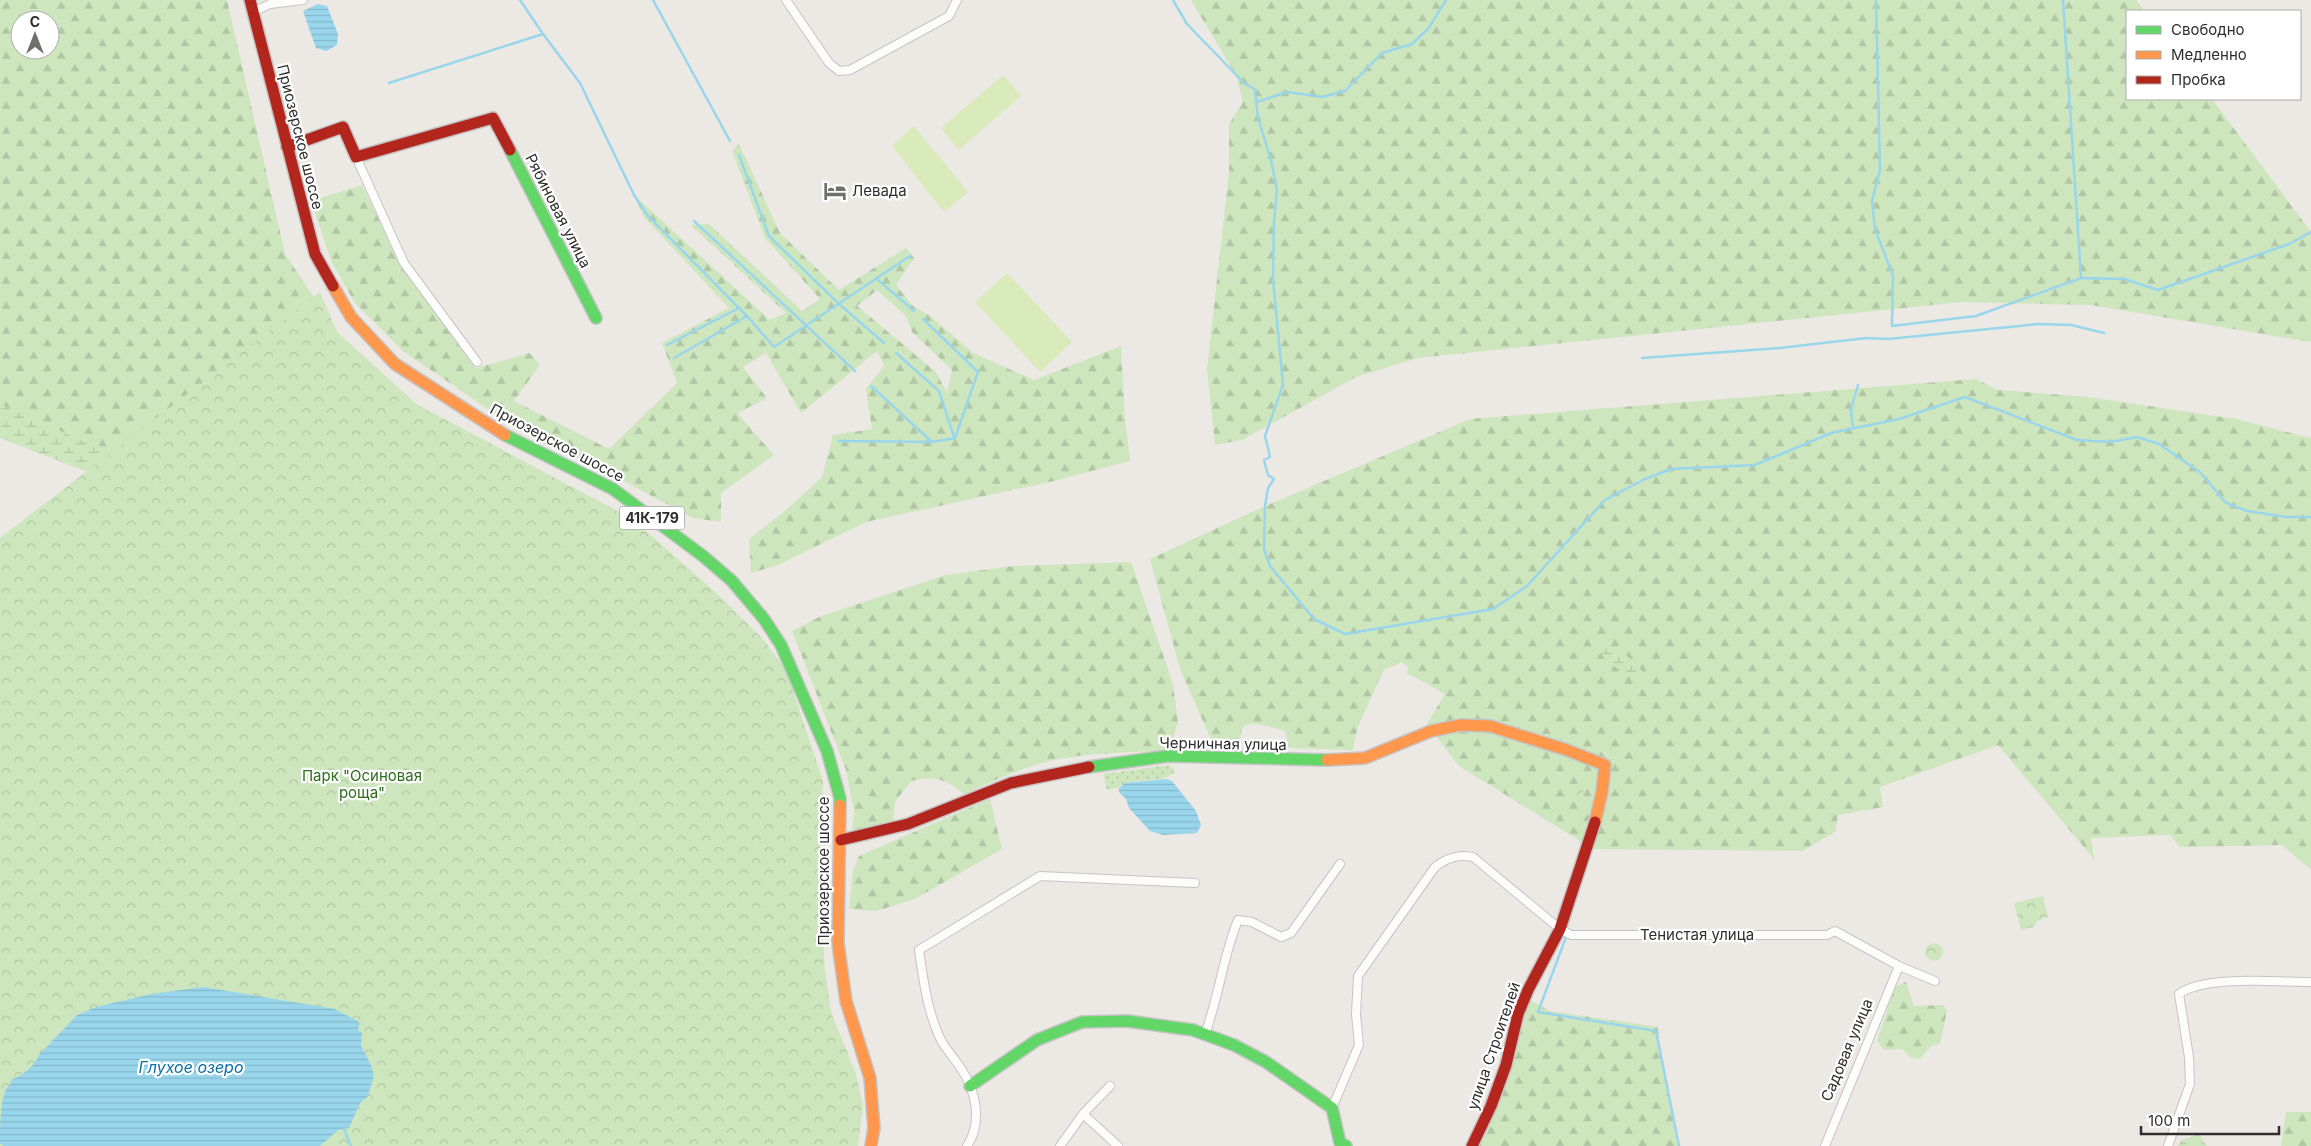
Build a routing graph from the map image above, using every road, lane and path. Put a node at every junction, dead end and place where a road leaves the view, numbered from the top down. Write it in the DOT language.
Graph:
graph roads {
  1 [pos="250,0"];
  2 [pos="303,0"];
  3 [pos="786,0"];
  4 [pos="957,0"];
  5 [pos="253,12"];
  6 [pos="287,147"];
  7 [pos="356,156"];
  8 [pos="596,318"];
  9 [pos="477,362"];
  10 [pos="1605,766"];
  11 [pos="840,840"];
  12 [pos="1340,864"];
  13 [pos="1195,883"];
  14 [pos="1560,929"];
  15 [pos="1898,966"];
  16 [pos="1935,981"];
  17 [pos="2311,982"];
  18 [pos="1205,1034"];
  19 [pos="970,1086"];
  20 [pos="1110,1086"];
  21 [pos="1332,1108"];
  22 [pos="1083,1114"];
  23 [pos="871,1146"];
  24 [pos="968,1146"];
  25 [pos="1060,1146"];
  26 [pos="1118,1146"];
  27 [pos="1346,1146"];
  28 [pos="1472,1146"];
  29 [pos="1825,1146"];
  30 [pos="2168,1146"];
  1 -- 5 [label="street, Приозерское шоссе / 41К-179"];
  2 -- 5 [label="street"];
  3 -- 4 [label="street"];
  5 -- 6 [label="street, Приозерское шоссе / 41К-179"];
  6 -- 7 [label="street"];
  6 -- 11 [label="street, Приозерское шоссе / 41К-179"];
  7 -- 8 [label="street, Рябиновая улица"];
  7 -- 9 [label="street"];
  10 -- 11 [label="street, Черничная улица"];
  10 -- 14 [label="street, улица Строителей"];
  11 -- 23 [label="street, Приозерское шоссе / 41К-179"];
  12 -- 18 [label="street"];
  13 -- 19 [label="street"];
  14 -- 15 [label="street, Тенистая улица"];
  14 -- 21 [label="street"];
  14 -- 28 [label="street, улица Строителей"];
  15 -- 16 [label="street"];
  15 -- 29 [label="street, Садовая улица"];
  17 -- 30 [label="street"];
  18 -- 19 [label="street"];
  18 -- 21 [label="street"];
  19 -- 24 [label="street"];
  20 -- 22 [label="street"];
  21 -- 27 [label="street"];
  22 -- 25 [label="street"];
  22 -- 26 [label="street"];
}
